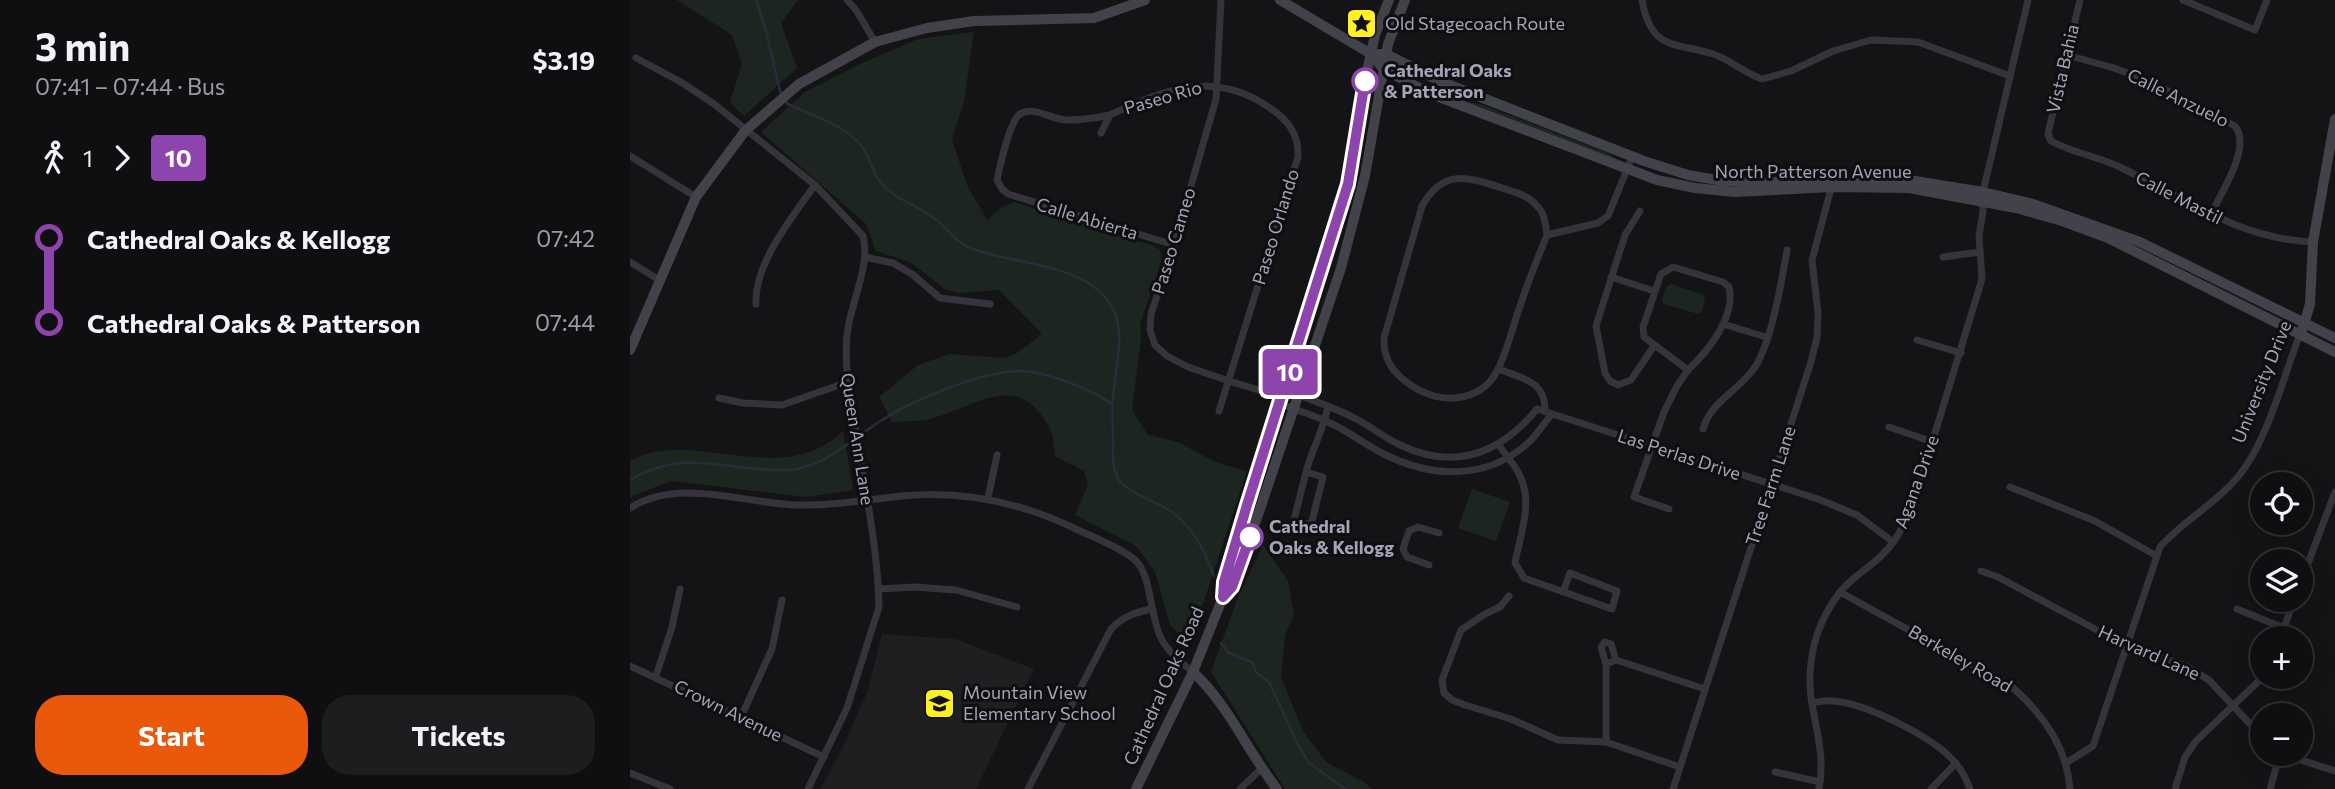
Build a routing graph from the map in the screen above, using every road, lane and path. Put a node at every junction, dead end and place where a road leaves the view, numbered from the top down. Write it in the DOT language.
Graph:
graph roads {
  1 [pos="846,0"];
  2 [pos="1145,0"];
  3 [pos="1221,0"];
  4 [pos="1280,0"];
  5 [pos="1390,0"];
  6 [pos="1405,0"];
  7 [pos="1642,0"];
  8 [pos="2028,0"];
  9 [pos="2080,0"];
  10 [pos="2183,0"];
  11 [pos="2267,0"];
  12 [pos="875,41"];
  13 [pos="1371,54"];
  14 [pos="1386,54"];
  15 [pos="2067,55"];
  16 [pos="636,58"];
  17 [pos="1383,69"];
  18 [pos="2010,76"];
  19 [pos="1217,85"];
  20 [pos="1110,115"];
  21 [pos="2335,119"];
  22 [pos="745,131"];
  23 [pos="1101,133"];
  24 [pos="2049,138"];
  25 [pos="630,156"];
  26 [pos="1633,157"];
  27 [pos="1628,170"];
  28 [pos="1833,183"];
  29 [pos="815,185"];
  30 [pos="1002,189"];
  31 [pos="1983,196"];
  32 [pos="696,197"];
  33 [pos="1640,211"];
  34 [pos="2211,214"];
  35 [pos="1547,235"];
  36 [pos="2313,242"];
  37 [pos="1174,245"];
  38 [pos="1787,250"];
  39 [pos="1980,252"];
  40 [pos="865,257"];
  41 [pos="1943,257"];
  42 [pos="630,262"];
  43 [pos="1611,277"];
  44 [pos="661,281"];
  45 [pos="1654,291"];
  46 [pos="756,304"];
  47 [pos="990,304"];
  48 [pos="1723,324"];
  49 [pos="2302,329"];
  50 [pos="1766,337"];
  51 [pos="2335,338"];
  52 [pos="1917,340"];
  53 [pos="1654,346"];
  54 [pos="630,350"];
  55 [pos="2335,352"];
  56 [pos="1961,354"];
  57 [pos="1499,369"];
  58 [pos="1688,370"];
  59 [pos="1229,381"];
  60 [pos="848,383"];
  61 [pos="1298,395"];
  62 [pos="1282,397"];
  63 [pos="719,398"];
  64 [pos="1328,406"];
  65 [pos="1293,409"];
  66 [pos="1219,411"];
  67 [pos="1544,411"];
  68 [pos="1325,421"];
  69 [pos="1889,427"];
  70 [pos="1703,429"];
  71 [pos="1933,442"];
  72 [pos="1499,445"];
  73 [pos="1651,446"];
  74 [pos="998,454"];
  75 [pos="1507,458"];
  76 [pos="1306,472"];
  77 [pos="1772,485"];
  78 [pos="2010,487"];
  79 [pos="2335,492"];
  80 [pos="988,498"];
  81 [pos="867,501"];
  82 [pos="630,508"];
  83 [pos="1670,509"];
  84 [pos="1439,533"];
  85 [pos="1894,542"];
  86 [pos="2313,550"];
  87 [pos="2155,555"];
  88 [pos="1429,565"];
  89 [pos="1981,571"];
  90 [pos="680,589"];
  91 [pos="879,589"];
  92 [pos="1563,592"];
  93 [pos="1840,592"];
  94 [pos="1509,596"];
  95 [pos="1223,597"];
  96 [pos="782,600"];
  97 [pos="1017,607"];
  98 [pos="1150,609"];
  99 [pos="2236,609"];
  100 [pos="2279,626"];
  101 [pos="2125,645"];
  102 [pos="1616,660"];
  103 [pos="1606,664"];
  104 [pos="630,666"];
  105 [pos="1193,672"];
  106 [pos="656,676"];
  107 [pos="1705,689"];
  108 [pos="2251,689"];
  109 [pos="1812,703"];
  110 [pos="2233,706"];
  111 [pos="741,717"];
  112 [pos="2250,724"];
  113 [pos="1606,743"];
  114 [pos="824,757"];
  115 [pos="1956,763"];
  116 [pos="2066,763"];
  117 [pos="2313,764"];
  118 [pos="2277,766"];
  119 [pos="1681,767"];
  120 [pos="1261,769"];
  121 [pos="2335,771"];
  122 [pos="1775,772"];
  123 [pos="630,773"];
  124 [pos="1820,785"];
  125 [pos="670,789"];
  126 [pos="808,789"];
  127 [pos="1028,789"];
  128 [pos="1136,789"];
  129 [pos="1240,789"];
  130 [pos="1276,789"];
  131 [pos="1673,789"];
  132 [pos="1931,789"];
  133 [pos="1970,789"];
  134 [pos="2070,789"];
  135 [pos="2175,789"];
  136 [pos="2270,789"];
  1 -- 12 [label="street"];
  2 -- 12 [label="main road"];
  3 -- 19 [label="street, Paseo Cameo"];
  4 -- 13 [label="main road, North Patterson Avenue"];
  5 -- 13 [label="main road, Cathedral Oaks Road"];
  6 -- 14 [label="main road, Cathedral Oaks Road"];
  7 -- 18 [label="street"];
  8 -- 18 [label="street"];
  9 -- 15 [label="street, Vista Bahia"];
  10 -- 11 [label="street"];
  12 -- 22 [label="main road"];
  13 -- 14 [label="main road, North Patterson Avenue"];
  13 -- 17 [label="main road, North Patterson Avenue"];
  13 -- 62 [label="main road, Cathedral Oaks Road"];
  14 -- 17 [label="main road, Cathedral Oaks Road"];
  14 -- 26 [label="main road, North Patterson Avenue"];
  15 -- 24 [label="street, Vista Bahia"];
  15 -- 34 [label="street, Calle Anzuelo"];
  16 -- 22 [label="street"];
  17 -- 27 [label="main road, North Patterson Avenue"];
  17 -- 61 [label="main road, Cathedral Oaks Road"];
  18 -- 31 [label="street, Agana Drive"];
  19 -- 20 [label="street, Paseo Rio"];
  19 -- 37 [label="street, Paseo Cameo"];
  19 -- 59 [label="street, Paseo Orlando"];
  20 -- 23 [label="street, Paseo Rio"];
  20 -- 30 [label="street, Paseo Rio"];
  21 -- 36 [label="main road, University Drive"];
  22 -- 29 [label="street"];
  22 -- 32 [label="main road"];
  24 -- 34 [label="street, Calle Mastil"];
  25 -- 32 [label="street"];
  26 -- 27 [label="street"];
  26 -- 28 [label="main road, North Patterson Avenue"];
  27 -- 28 [label="main road, North Patterson Avenue"];
  27 -- 35 [label="street"];
  28 -- 31 [label="main road, North Patterson Avenue"];
  28 -- 77 [label="street, Tree Farm Lane"];
  29 -- 40 [label="street"];
  29 -- 46 [label="street"];
  30 -- 37 [label="street, Calle Abierta"];
  31 -- 39 [label="street, Agana Drive"];
  31 -- 49 [label="main road, North Patterson Avenue"];
  32 -- 44 [label="main road"];
  33 -- 43 [label="street"];
  34 -- 36 [label="street, Calle Mastil"];
  35 -- 57 [label="street"];
  35 -- 57 [label="street"];
  36 -- 49 [label="main road, University Drive"];
  37 -- 59 [label="street, Paseo Cameo"];
  38 -- 50 [label="street"];
  39 -- 41 [label="street"];
  39 -- 56 [label="street, Agana Drive"];
  40 -- 47 [label="street"];
  40 -- 60 [label="street, Queen Ann Lane"];
  42 -- 44 [label="street"];
  43 -- 45 [label="street"];
  43 -- 53 [label="street"];
  44 -- 54 [label="main road"];
  45 -- 48 [label="street"];
  45 -- 53 [label="street"];
  48 -- 50 [label="street"];
  48 -- 58 [label="street"];
  49 -- 51 [label="main road, North Patterson Avenue"];
  49 -- 55 [label="main road, North Patterson Avenue"];
  49 -- 87 [label="street, University Drive"];
  50 -- 70 [label="street"];
  52 -- 56 [label="street"];
  53 -- 58 [label="street"];
  56 -- 71 [label="street, Agana Drive"];
  57 -- 67 [label="street"];
  58 -- 73 [label="street"];
  59 -- 62 [label="street, Paseo Cameo"];
  59 -- 66 [label="street, Paseo Orlando"];
  60 -- 63 [label="street"];
  60 -- 81 [label="street, Queen Ann Lane"];
  61 -- 62 [label="street"];
  61 -- 64 [label="street"];
  61 -- 65 [label="main road, Cathedral Oaks Road"];
  62 -- 65 [label="street"];
  62 -- 95 [label="main road, Cathedral Oaks Road"];
  64 -- 68 [label="street"];
  64 -- 72 [label="street"];
  65 -- 68 [label="street"];
  65 -- 95 [label="main road, Cathedral Oaks Road"];
  67 -- 72 [label="street"];
  67 -- 73 [label="street, Las Perlas Drive"];
  67 -- 75 [label="street"];
  68 -- 75 [label="street"];
  68 -- 76 [label="street"];
  69 -- 71 [label="street"];
  71 -- 85 [label="street, Agana Drive"];
  72 -- 75 [label="street"];
  73 -- 77 [label="street, Las Perlas Drive"];
  73 -- 83 [label="street"];
  74 -- 80 [label="street"];
  75 -- 92 [label="street"];
  76 -- 76 [label="street"];
  77 -- 85 [label="street, Las Perlas Drive"];
  77 -- 107 [label="street, Tree Farm Lane"];
  78 -- 87 [label="street"];
  79 -- 86 [label="street"];
  80 -- 81 [label="street"];
  80 -- 98 [label="street"];
  81 -- 82 [label="street"];
  81 -- 91 [label="street, Queen Ann Lane"];
  84 -- 88 [label="street"];
  85 -- 93 [label="street, Agana Drive"];
  87 -- 101 [label="street, University Drive"];
  89 -- 101 [label="street, Harvard Lane"];
  90 -- 106 [label="street"];
  91 -- 97 [label="street"];
  91 -- 114 [label="street, Queen Ann Lane"];
  92 -- 92 [label="street"];
  93 -- 109 [label="street, Agana Drive"];
  93 -- 116 [label="street, Berkeley Road"];
  94 -- 113 [label="street"];
  95 -- 105 [label="main road, Cathedral Oaks Road"];
  96 -- 111 [label="street"];
  98 -- 105 [label="street"];
  98 -- 127 [label="street"];
  99 -- 100 [label="street"];
  101 -- 110 [label="street, Harvard Lane"];
  101 -- 116 [label="street, University Drive"];
  102 -- 103 [label="street"];
  102 -- 103 [label="street"];
  102 -- 107 [label="street"];
  103 -- 113 [label="street"];
  104 -- 106 [label="street, Crown Avenue"];
  105 -- 120 [label="main road"];
  105 -- 128 [label="main road, Cathedral Oaks Road"];
  106 -- 111 [label="street, Crown Avenue"];
  107 -- 119 [label="street, Tree Farm Lane"];
  108 -- 110 [label="street"];
  109 -- 115 [label="street"];
  109 -- 124 [label="street, Agana Drive"];
  110 -- 112 [label="street, Harvard Lane"];
  110 -- 135 [label="street"];
  111 -- 114 [label="street, Crown Avenue"];
  113 -- 119 [label="street"];
  114 -- 126 [label="street, Queen Ann Lane"];
  115 -- 132 [label="street"];
  115 -- 133 [label="street"];
  116 -- 134 [label="street, Berkeley Road"];
  117 -- 121 [label="street"];
  118 -- 136 [label="street"];
  119 -- 131 [label="street, Tree Farm Lane"];
  120 -- 129 [label="street"];
  120 -- 130 [label="main road"];
  122 -- 124 [label="street"];
  123 -- 125 [label="street"];
}
